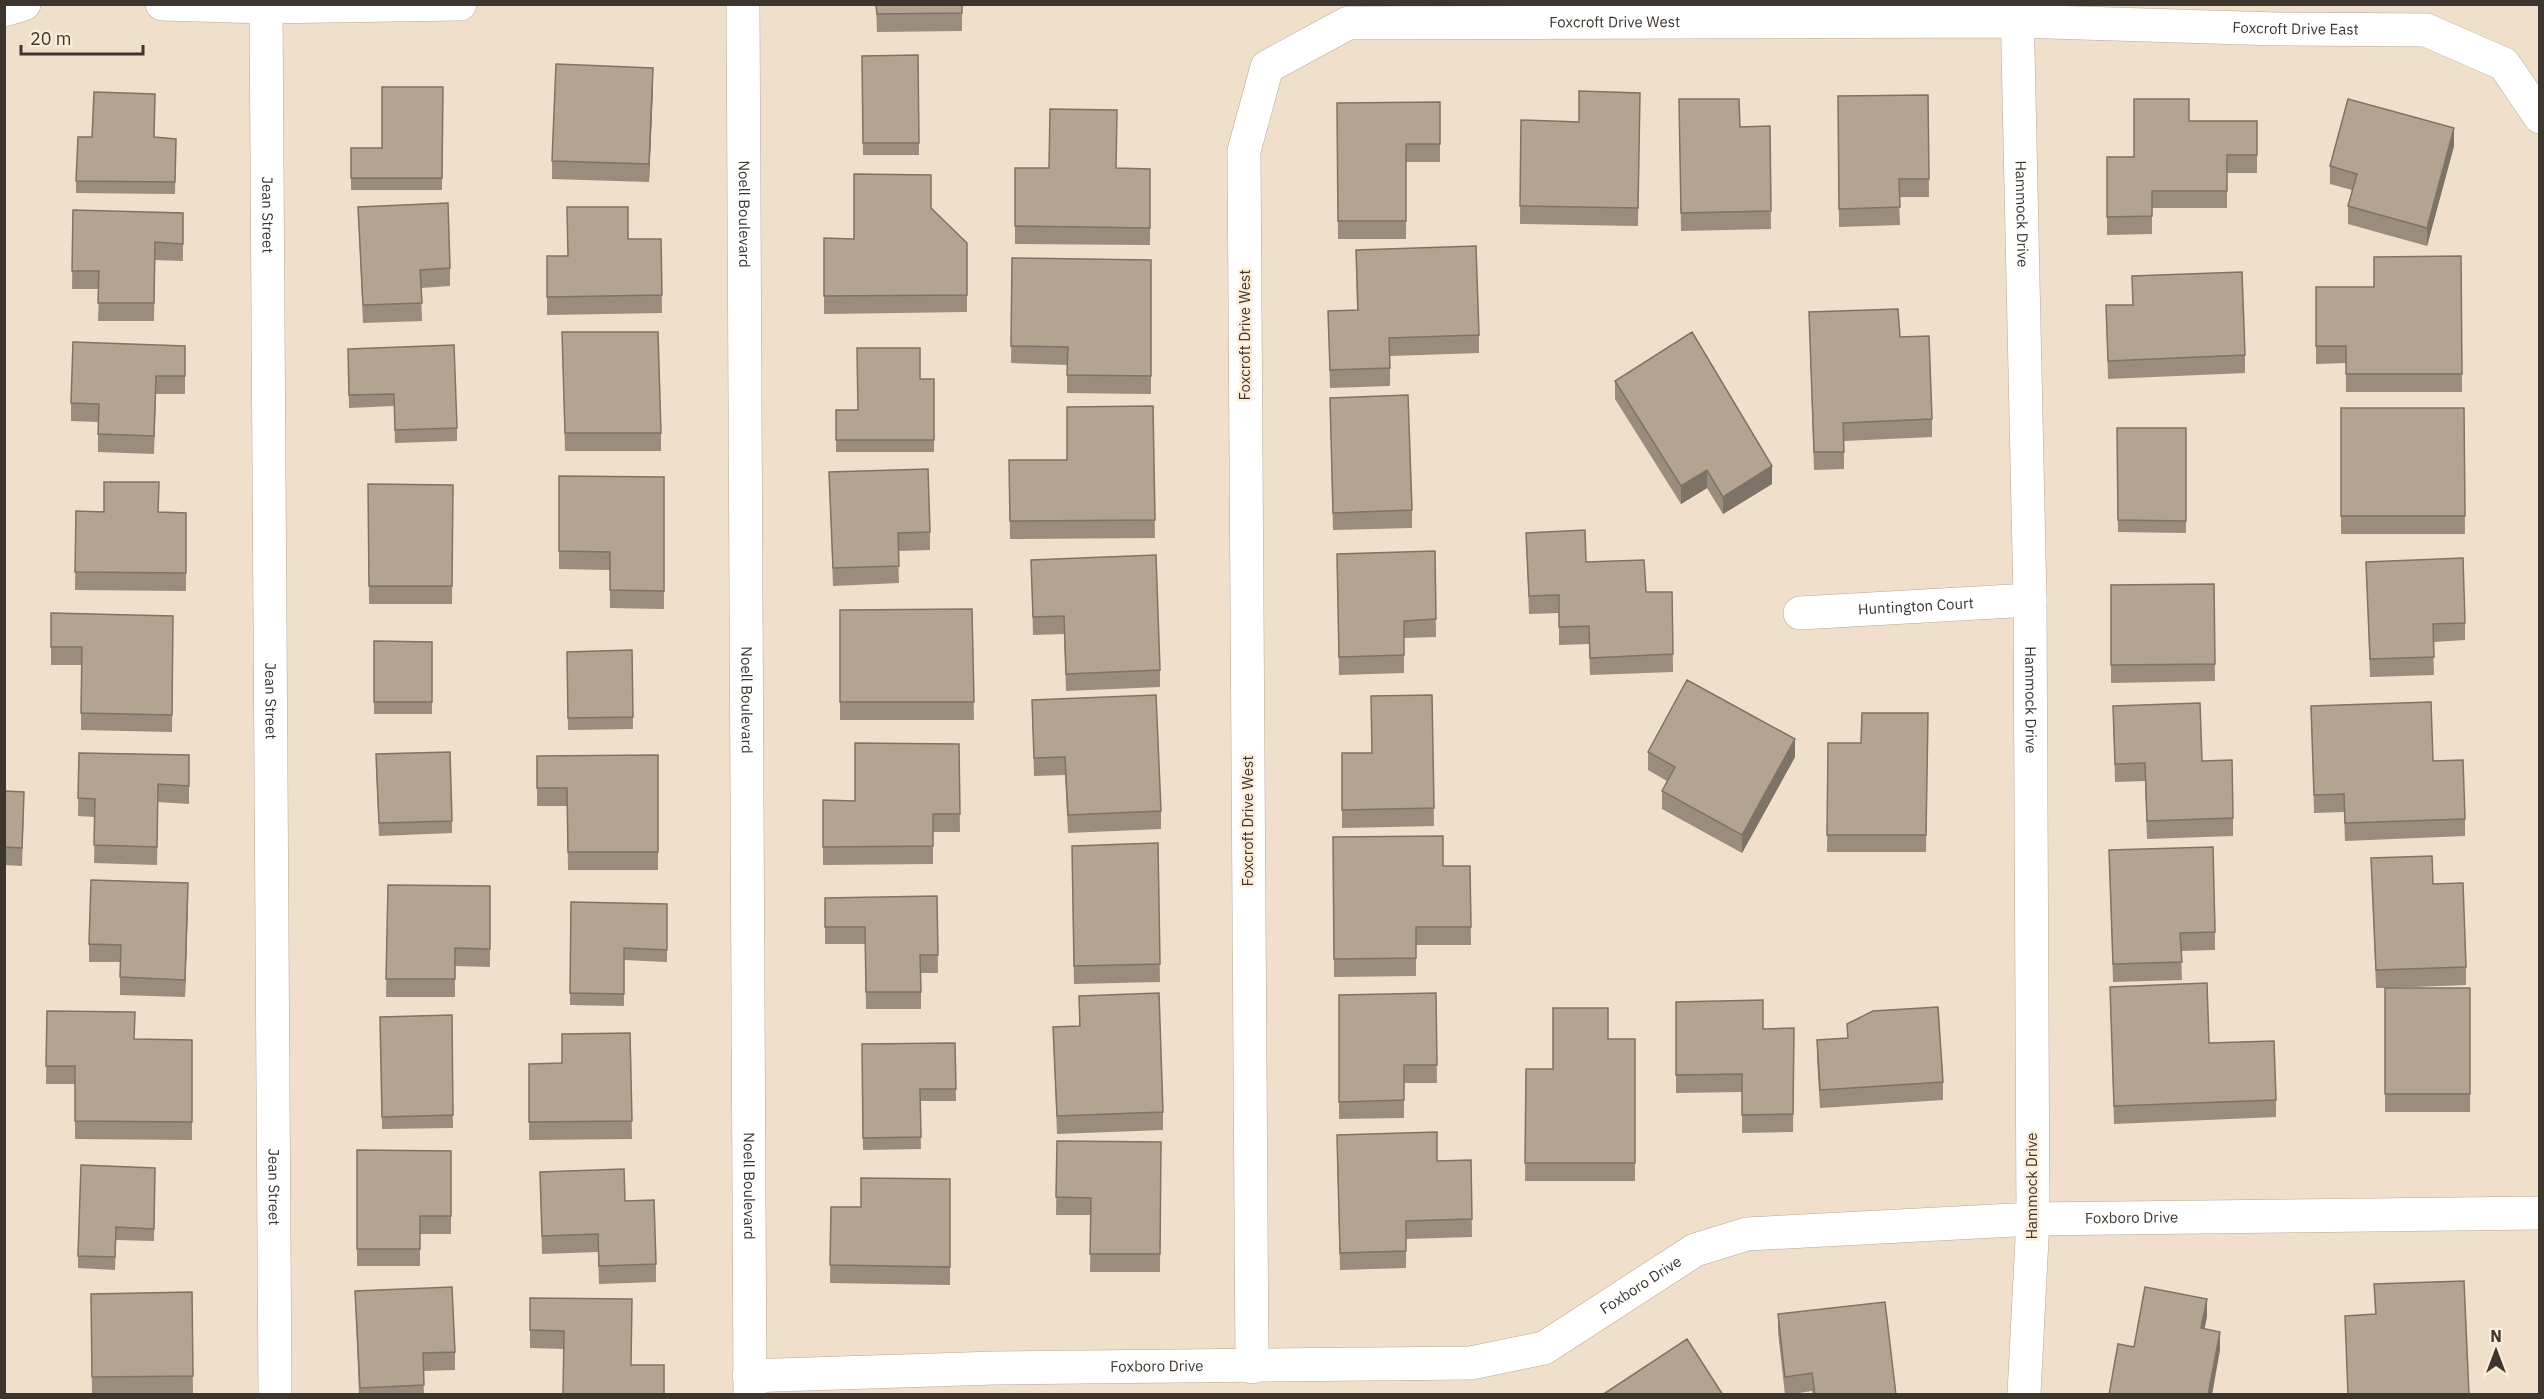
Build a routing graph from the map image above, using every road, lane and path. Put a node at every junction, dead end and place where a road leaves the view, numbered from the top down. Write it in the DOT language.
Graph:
graph roads {
  1 [pos="24,4"];
  2 [pos="162,4"];
  3 [pos="460,4"];
  4 [pos="743,4"];
  5 [pos="266,7"];
  6 [pos="4,10"];
  7 [pos="2017,13"];
  8 [pos="2540,117"];
  9 [pos="2030,600"];
  10 [pos="1800,613"];
  11 [pos="2540,1213"];
  12 [pos="2034,1219"];
  13 [pos="1252,1367"];
  14 [pos="749,1385"];
  15 [pos="275,1395"];
  16 [pos="2024,1395"];
  1 -- 6 [label="street"];
  2 -- 5 [label="street"];
  3 -- 5 [label="street"];
  4 -- 14 [label="street, Noell Boulevard"];
  5 -- 15 [label="street, Jean Street"];
  7 -- 8 [label="street, Foxcroft Drive East"];
  7 -- 9 [label="street, Hammock Drive"];
  7 -- 13 [label="street, Foxcroft Drive West"];
  9 -- 10 [label="street, Huntington Court"];
  9 -- 12 [label="street, Hammock Drive"];
  11 -- 12 [label="street, Foxboro Drive"];
  12 -- 13 [label="street, Foxboro Drive"];
  12 -- 16 [label="street, Hammock Drive"];
  13 -- 14 [label="street, Foxboro Drive"];
}
